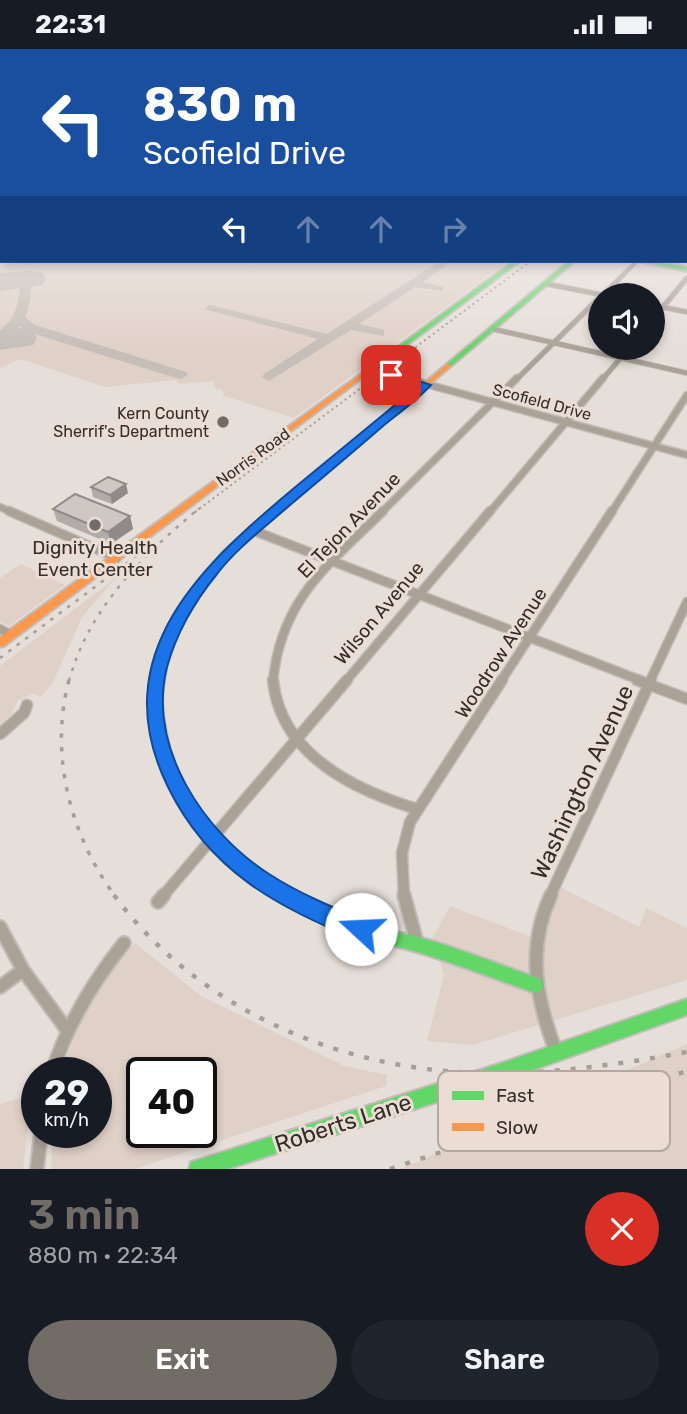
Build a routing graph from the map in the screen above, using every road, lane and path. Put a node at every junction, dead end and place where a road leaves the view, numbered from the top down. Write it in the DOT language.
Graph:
graph roads {
  1 [pos="515,263"];
  2 [pos="520,263"];
  3 [pos="570,263"];
  4 [pos="637,263"];
  5 [pos="655,263"];
  6 [pos="668,263"];
  7 [pos="687,267"];
  8 [pos="506,271"];
  9 [pos="687,278"];
  10 [pos="547,283"];
  11 [pos="616,283"];
  12 [pos="588,293"];
  13 [pos="665,305"];
  14 [pos="665,307"];
  15 [pos="588,311"];
  16 [pos="687,312"];
  17 [pos="494,328"];
  18 [pos="555,343"];
  19 [pos="588,350"];
  20 [pos="619,360"];
  21 [pos="630,360"];
  22 [pos="687,373"];
  23 [pos="391,375"];
  24 [pos="426,385"];
  25 [pos="687,395"];
  26 [pos="493,403"];
  27 [pos="566,423"];
  28 [pos="654,446"];
  29 [pos="687,455"];
  30 [pos="0,507"];
  31 [pos="252,530"];
  32 [pos="117,558"];
  33 [pos="331,561"];
  34 [pos="420,596"];
  35 [pos="687,602"];
  36 [pos="0,629"];
  37 [pos="11,635"];
  38 [pos="530,638"];
  39 [pos="0,643"];
  40 [pos="649,684"];
  41 [pos="687,699"];
  42 [pos="27,705"];
  43 [pos="0,734"];
  44 [pos="297,740"];
  45 [pos="417,809"];
  46 [pos="213,839"];
  47 [pos="158,902"];
  48 [pos="0,927"];
  49 [pos="124,943"];
  50 [pos="417,944"];
  51 [pos="23,970"];
  52 [pos="535,985"];
  53 [pos="0,987"];
  54 [pos="687,1007"];
  55 [pos="67,1030"];
  56 [pos="557,1054"];
  57 [pos="58,1057"];
  58 [pos="504,1071"];
  59 [pos="438,1092"];
  60 [pos="39,1148"];
  61 [pos="37,1169"];
  62 [pos="198,1169"];
  1 -- 8 [label="street, Norris Road"];
  2 -- 8 [label="street, Norris Road"];
  3 -- 10 [label="street"];
  4 -- 11 [label="street, El Tejon Avenue"];
  5 -- 7 [label="street"];
  6 -- 7 [label="street"];
  8 -- 32 [label="street, Norris Road"];
  9 -- 13 [label="street"];
  10 -- 12 [label="street"];
  10 -- 17 [label="street"];
  14 -- 16 [label="street"];
  15 -- 18 [label="street, El Tejon Avenue"];
  17 -- 18 [label="street"];
  17 -- 24 [label="street"];
  18 -- 19 [label="street"];
  18 -- 26 [label="street, El Tejon Avenue"];
  20 -- 27 [label="street, Wilson Avenue"];
  21 -- 22 [label="street"];
  23 -- 24 [label="street, Scofield Drive"];
  24 -- 26 [label="street, Scofield Drive"];
  24 -- 31 [label="street"];
  25 -- 28 [label="street, Woodrow Avenue"];
  26 -- 27 [label="street, Scofield Drive"];
  26 -- 33 [label="street, El Tejon Avenue"];
  27 -- 28 [label="street, Scofield Drive"];
  27 -- 34 [label="street, Wilson Avenue"];
  28 -- 29 [label="street, Scofield Drive"];
  28 -- 38 [label="street, Woodrow Avenue"];
  30 -- 32 [label="street"];
  31 -- 33 [label="street"];
  31 -- 46 [label="street"];
  32 -- 37 [label="street, Norris Road"];
  33 -- 34 [label="street"];
  33 -- 44 [label="street, El Tejon Avenue"];
  34 -- 38 [label="street"];
  34 -- 44 [label="street, Wilson Avenue"];
  35 -- 40 [label="street, Washington Avenue"];
  36 -- 37 [label="street"];
  37 -- 39 [label="street, Norris Road"];
  38 -- 40 [label="street"];
  38 -- 45 [label="street, Woodrow Avenue"];
  40 -- 41 [label="street"];
  40 -- 52 [label="street, Washington Avenue"];
  42 -- 43 [label="street"];
  44 -- 45 [label="street, El Tejon Avenue"];
  44 -- 46 [label="street, Wilson Avenue"];
  45 -- 50 [label="street, Woodrow Avenue"];
  46 -- 47 [label="street, Wilson Avenue"];
  46 -- 50 [label="street"];
  48 -- 51 [label="street"];
  49 -- 55 [label="street"];
  50 -- 52 [label="street"];
  51 -- 53 [label="street"];
  51 -- 55 [label="street"];
  52 -- 56 [label="street, Washington Avenue"];
  54 -- 56 [label="street, Roberts Lane"];
  55 -- 57 [label="street"];
  56 -- 58 [label="street, Roberts Lane"];
  59 -- 62 [label="street, Roberts Lane"];
  60 -- 61 [label="street"];
}
